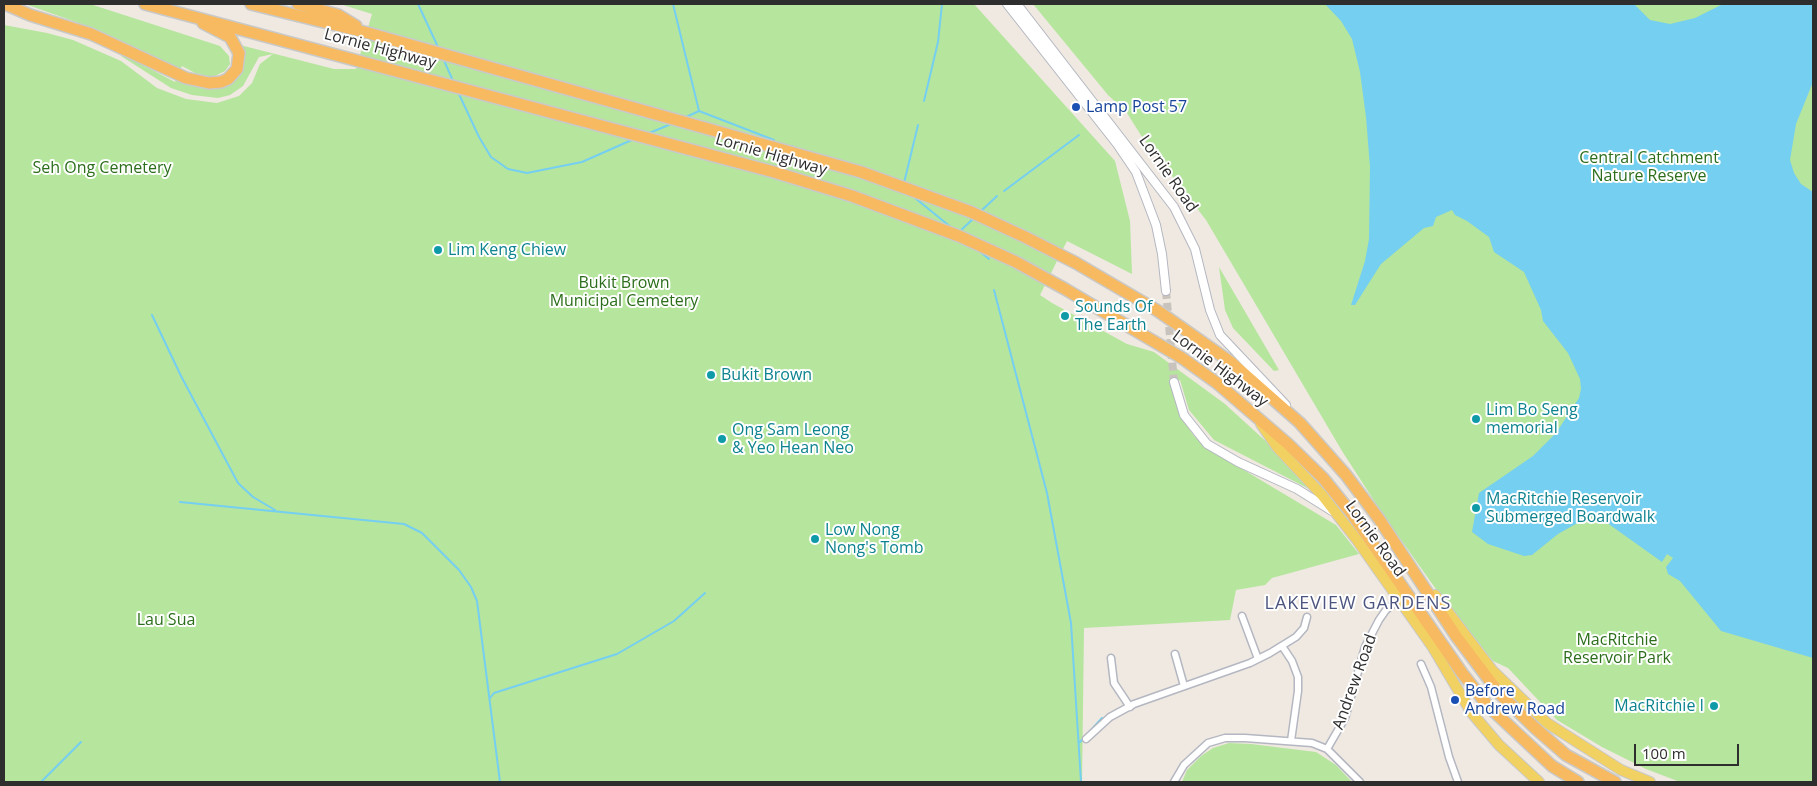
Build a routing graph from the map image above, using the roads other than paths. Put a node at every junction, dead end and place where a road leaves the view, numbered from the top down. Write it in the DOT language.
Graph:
graph roads {
  1 [pos="5,4"];
  2 [pos="145,4"];
  3 [pos="251,4"];
  4 [pos="298,4"];
  5 [pos="1006,4"];
  6 [pos="1017,4"];
  7 [pos="181,12"];
  8 [pos="371,34"];
  9 [pos="1166,291"];
  10 [pos="1174,382"];
  11 [pos="1253,413"];
  12 [pos="1300,423"];
  13 [pos="1346,474"];
  14 [pos="1323,478"];
  15 [pos="1339,517"];
  16 [pos="1400,549"];
  17 [pos="1399,599"];
  18 [pos="1242,616"];
  19 [pos="1307,617"];
  20 [pos="1282,646"];
  21 [pos="1175,654"];
  22 [pos="1111,658"];
  23 [pos="1258,659"];
  24 [pos="1421,664"];
  25 [pos="1184,686"];
  26 [pos="1130,707"];
  27 [pos="1086,739"];
  28 [pos="1291,741"];
  29 [pos="1327,749"];
  30 [pos="1574,780"];
  31 [pos="1174,782"];
  32 [pos="1360,782"];
  33 [pos="1458,782"];
  34 [pos="1539,782"];
  35 [pos="1615,782"];
  36 [pos="1650,782"];
  1 -- 7 [label="highway"];
  2 -- 7 [label="highway, Lornie Highway"];
  3 -- 8 [label="highway, Lornie Highway"];
  4 -- 8 [label="highway"];
  5 -- 9 [label="street, Lornie Road"];
  6 -- 12 [label="street, Lornie Road"];
  7 -- 11 [label="highway, Lornie Highway"];
  8 -- 12 [label="highway, Lornie Highway"];
  10 -- 15 [label="street"];
  11 -- 14 [label="highway, Lornie Highway"];
  11 -- 15 [label="main road, Lornie Road"];
  12 -- 13 [label="highway, Lornie Highway"];
  13 -- 16 [label="highway, Lornie Road"];
  14 -- 30 [label="highway, Lornie Road"];
  15 -- 17 [label="main road, Lornie Road"];
  16 -- 35 [label="highway, Lornie Road"];
  16 -- 36 [label="main road, Lornie Road"];
  17 -- 29 [label="street, Andrew Road"];
  17 -- 34 [label="main road, Lornie Road"];
  18 -- 23 [label="street"];
  19 -- 20 [label="street"];
  20 -- 23 [label="street"];
  20 -- 28 [label="street"];
  21 -- 25 [label="street"];
  22 -- 26 [label="street"];
  23 -- 25 [label="street"];
  24 -- 33 [label="street"];
  25 -- 26 [label="street"];
  26 -- 27 [label="street"];
  28 -- 29 [label="street, Andrew Road"];
  28 -- 31 [label="street, Andrew Road"];
  29 -- 32 [label="street"];
}
